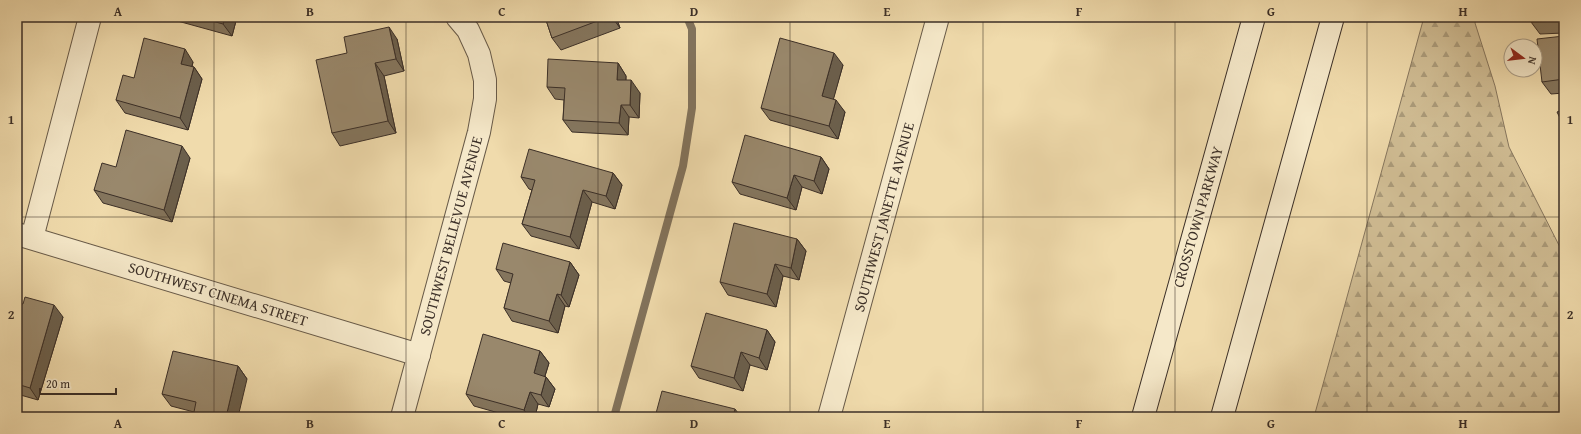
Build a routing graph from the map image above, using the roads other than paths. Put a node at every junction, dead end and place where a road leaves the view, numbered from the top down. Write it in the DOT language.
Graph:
graph roads {
  1 [pos="90,17"];
  2 [pos="457,17"];
  3 [pos="938,17"];
  4 [pos="1254,17"];
  5 [pos="1334,17"];
  6 [pos="25,236"];
  7 [pos="419,355"];
  8 [pos="402,417"];
  9 [pos="829,417"];
  10 [pos="1143,417"];
  11 [pos="1222,417"];
  1 -- 6 [label="street"];
  2 -- 7 [label="street, SOUTHWEST BELLEVUE AVENUE"];
  3 -- 9 [label="street, SOUTHWEST JANETTE AVENUE"];
  4 -- 10 [label="street, CROSSTOWN PARKWAY"];
  5 -- 11 [label="street"];
  6 -- 7 [label="street, SOUTHWEST CINEMA STREET"];
  7 -- 8 [label="street, SOUTHWEST BELLEVUE AVENUE"];
}
